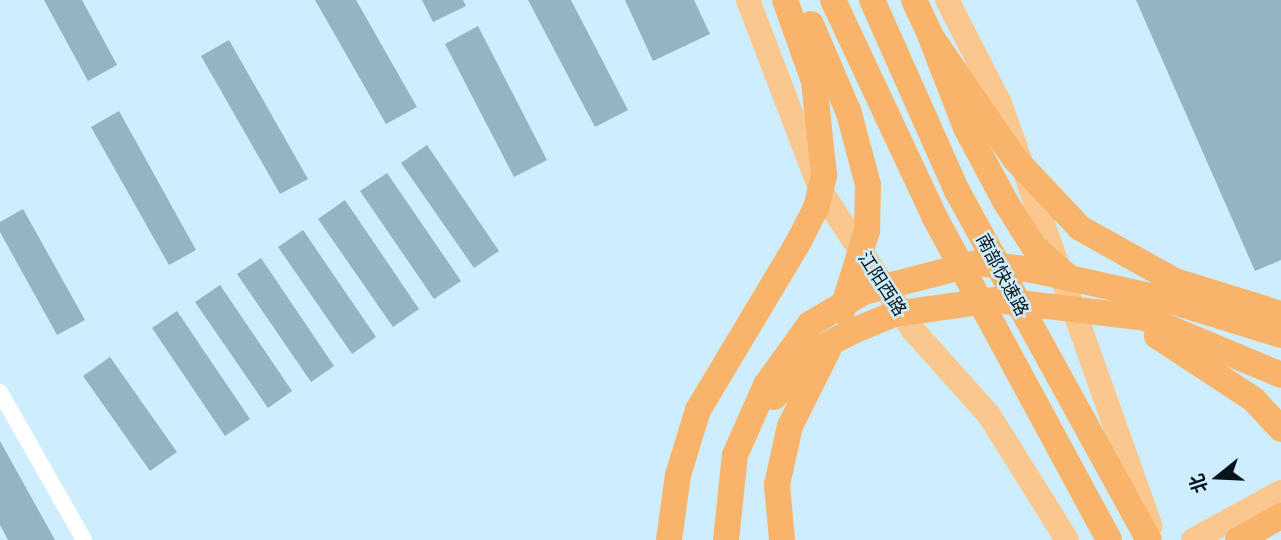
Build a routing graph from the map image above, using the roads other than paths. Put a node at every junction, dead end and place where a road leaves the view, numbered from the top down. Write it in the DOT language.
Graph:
graph roads {
  1 [pos="748,0"];
  2 [pos="785,0"];
  3 [pos="800,0"];
  4 [pos="833,0"];
  5 [pos="872,0"];
  6 [pos="914,0"];
  7 [pos="947,0"];
  8 [pos="930,35"];
  9 [pos="1281,314"];
  10 [pos="1281,335"];
  11 [pos="1281,375"];
  12 [pos="0,391"];
  13 [pos="1281,429"];
  14 [pos="1281,492"];
  15 [pos="1281,516"];
  16 [pos="84,540"];
  17 [pos="669,540"];
  18 [pos="709,540"];
  19 [pos="726,540"];
  20 [pos="782,540"];
  21 [pos="1067,540"];
  22 [pos="1109,540"];
  23 [pos="1149,540"];
  24 [pos="1157,540"];
  25 [pos="1193,540"];
  26 [pos="1238,540"];
  1 -- 21 [label="main road, 江阳西路"];
  2 -- 17 [label="highway"];
  3 -- 20 [label="highway"];
  4 -- 22 [label="highway, 南部快速路"];
  5 -- 23 [label="highway, 南部快速路"];
  6 -- 8 [label="highway"];
  7 -- 24 [label="main road"];
  8 -- 9 [label="highway"];
  8 -- 13 [label="highway"];
  10 -- 19 [label="highway"];
  11 -- 18 [label="highway"];
  12 -- 16 [label="street"];
  14 -- 25 [label="main road"];
  15 -- 26 [label="highway"];
}
